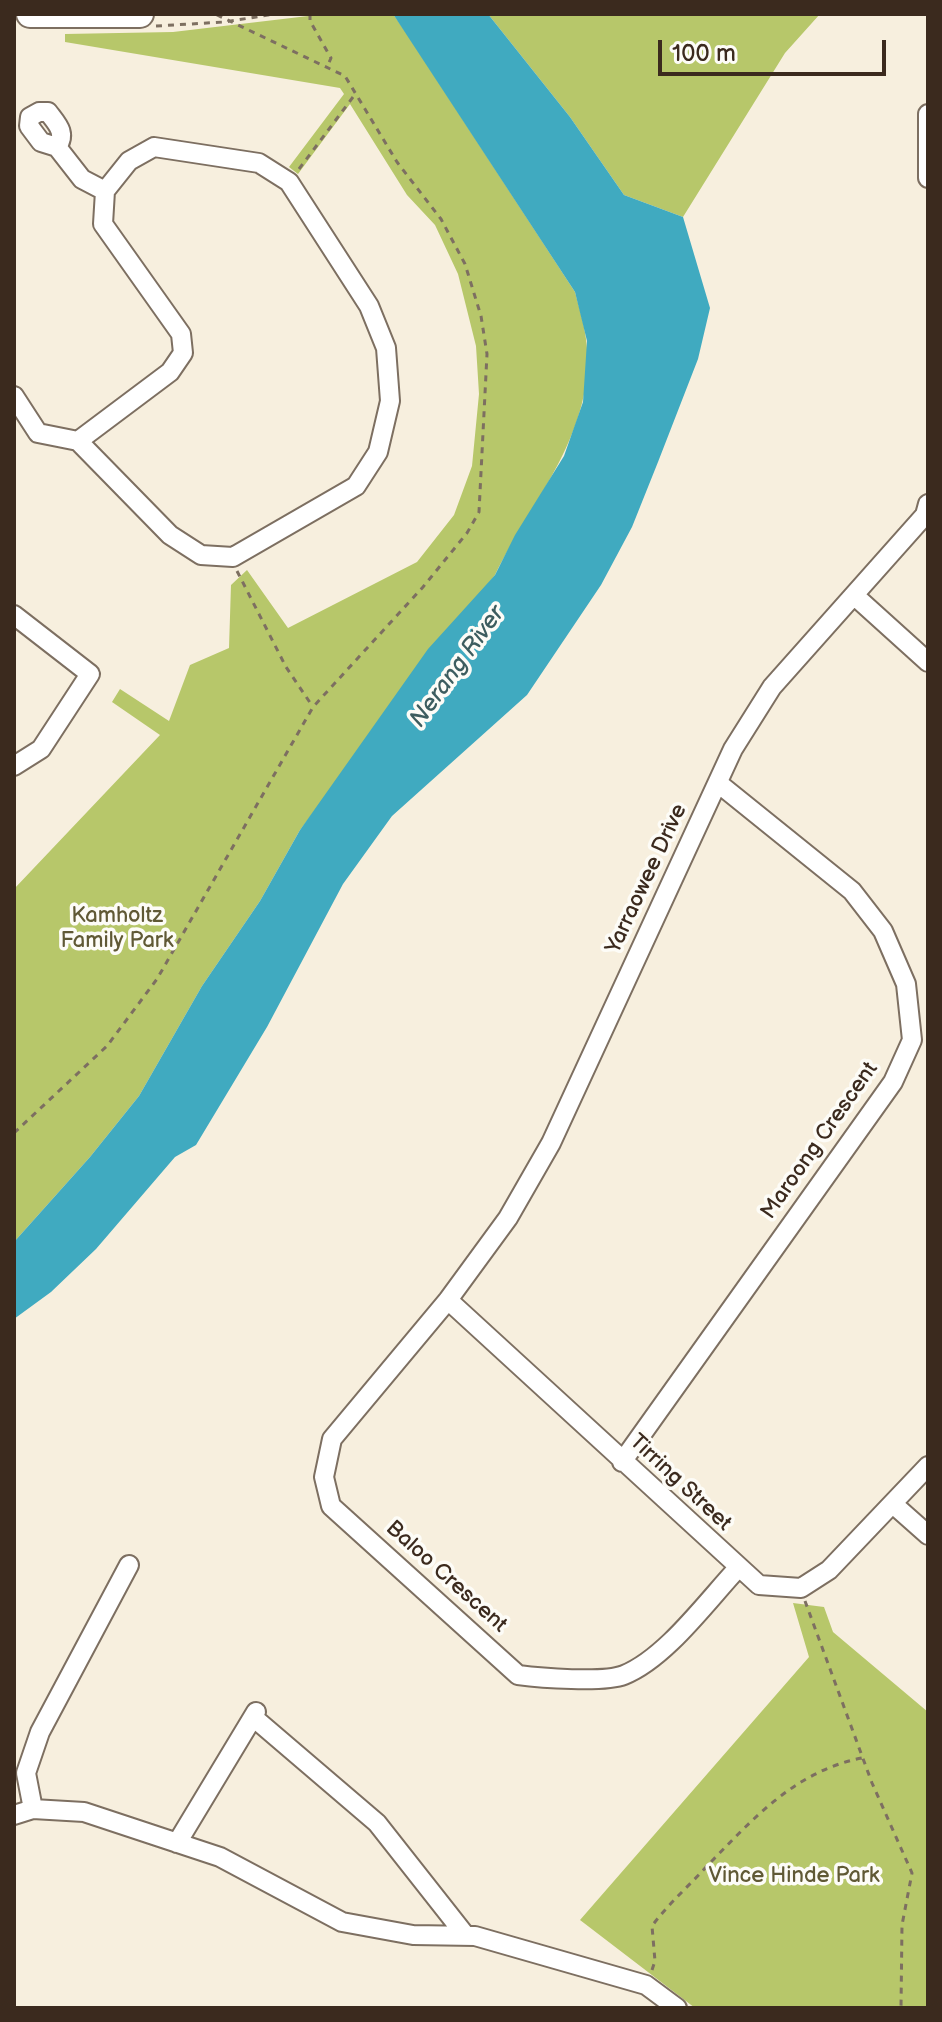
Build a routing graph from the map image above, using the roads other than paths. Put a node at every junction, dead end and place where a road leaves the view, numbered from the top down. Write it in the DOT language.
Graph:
graph roads {
  1 [pos="30,14"];
  2 [pos="140,14"];
  3 [pos="928,114"];
  4 [pos="57,147"];
  5 [pos="928,178"];
  6 [pos="105,191"];
  7 [pos="14,396"];
  8 [pos="78,441"];
  9 [pos="928,504"];
  10 [pos="856,597"];
  11 [pos="14,615"];
  12 [pos="928,662"];
  13 [pos="14,766"];
  14 [pos="718,783"];
  15 [pos="448,1300"];
  16 [pos="622,1462"];
  17 [pos="928,1466"];
  18 [pos="893,1504"];
  19 [pos="928,1535"];
  20 [pos="129,1565"];
  21 [pos="738,1568"];
  22 [pos="33,1809"];
  23 [pos="14,1815"];
  24 [pos="177,1843"];
  25 [pos="466,1936"];
  26 [pos="646,1985"];
  27 [pos="665,2008"];
  28 [pos="677,2008"];
  1 -- 2 [label="main road"];
  3 -- 5 [label="street"];
  4 -- 6 [label="street"];
  6 -- 8 [label="street"];
  6 -- 8 [label="street"];
  7 -- 8 [label="street"];
  9 -- 10 [label="street, Yarraowee Drive"];
  10 -- 12 [label="street"];
  10 -- 14 [label="street, Yarraowee Drive"];
  11 -- 13 [label="street"];
  14 -- 15 [label="street, Yarraowee Drive"];
  14 -- 16 [label="street, Maroong Crescent"];
  15 -- 16 [label="street, Tirring Street"];
  15 -- 21 [label="street, Baloo Crescent"];
  16 -- 21 [label="street, Tirring Street"];
  17 -- 18 [label="street"];
  18 -- 19 [label="street"];
  18 -- 21 [label="street, Tirring Street"];
  20 -- 22 [label="street"];
  22 -- 23 [label="street"];
  22 -- 24 [label="street"];
  24 -- 25 [label="street"];
  24 -- 25 [label="street"];
  25 -- 26 [label="street"];
  26 -- 27 [label="street"];
  26 -- 28 [label="street"];
}
